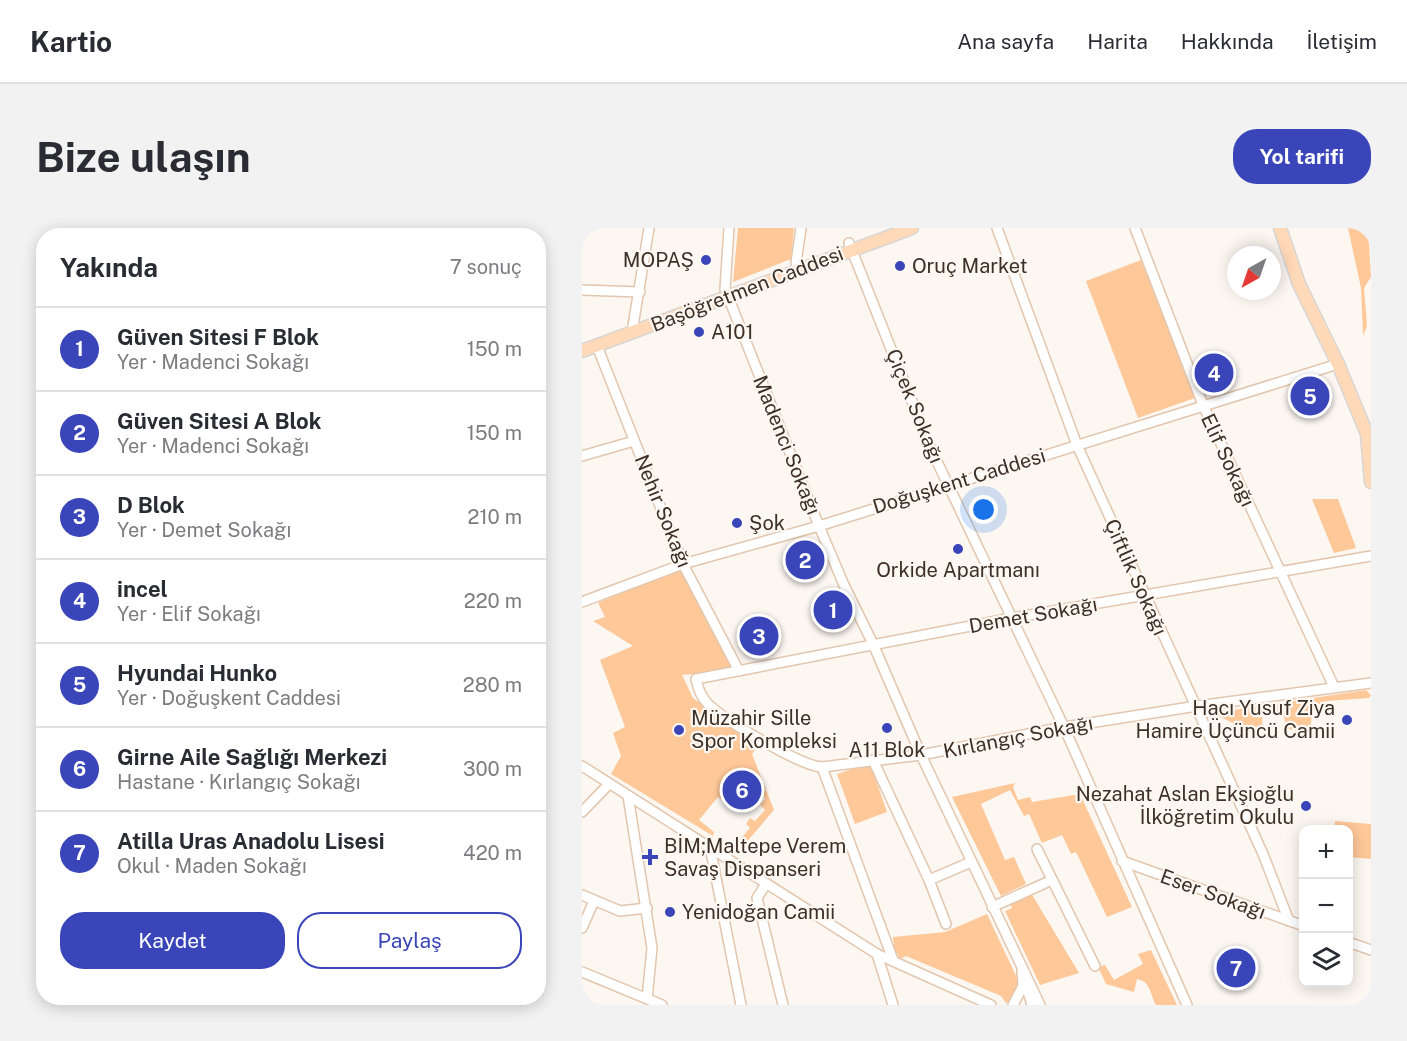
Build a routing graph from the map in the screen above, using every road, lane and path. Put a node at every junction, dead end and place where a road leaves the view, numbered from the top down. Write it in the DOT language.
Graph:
graph roads {
  1 [pos="649,228"];
  2 [pos="729,228"];
  3 [pos="801,228"];
  4 [pos="912,228"];
  5 [pos="997,228"];
  6 [pos="1135,228"];
  7 [pos="1280,228"];
  8 [pos="887,231"];
  9 [pos="850,246"];
  10 [pos="798,266"];
  11 [pos="582,290"];
  12 [pos="640,292"];
  13 [pos="726,292"];
  14 [pos="631,329"];
  15 [pos="582,345"];
  16 [pos="597,346"];
  17 [pos="582,351"];
  18 [pos="1338,364"];
  19 [pos="1203,405"];
  20 [pos="634,441"];
  21 [pos="1077,445"];
  22 [pos="582,456"];
  23 [pos="1371,482"];
  24 [pos="947,483"];
  25 [pos="819,525"];
  26 [pos="1371,556"];
  27 [pos="683,564"];
  28 [pos="1280,570"];
  29 [pos="1143,596"];
  30 [pos="582,602"];
  31 [pos="1012,618"];
  32 [pos="873,644"];
  33 [pos="739,671"];
  34 [pos="696,680"];
  35 [pos="1371,683"];
  36 [pos="1334,687"];
  37 [pos="1197,706"];
  38 [pos="1064,727"];
  39 [pos="921,755"];
  40 [pos="873,760"];
  41 [pos="582,766"];
  42 [pos="822,767"];
  43 [pos="609,784"];
  44 [pos="628,796"];
  45 [pos="582,812"];
  46 [pos="710,847"];
  47 [pos="1037,849"];
  48 [pos="1122,861"];
  49 [pos="971,862"];
  50 [pos="929,880"];
  51 [pos="1052,880"];
  52 [pos="766,884"];
  53 [pos="582,895"];
  54 [pos="594,901"];
  55 [pos="992,907"];
  56 [pos="647,908"];
  57 [pos="1289,921"];
  58 [pos="946,924"];
  59 [pos="1299,924"];
  60 [pos="582,928"];
  61 [pos="1353,944"];
  62 [pos="1371,950"];
  63 [pos="877,954"];
  64 [pos="893,960"];
  65 [pos="1095,966"];
  66 [pos="1022,968"];
  67 [pos="583,974"];
  68 [pos="634,994"];
  69 [pos="647,999"];
  70 [pos="631,1005"];
  71 [pos="662,1005"];
  72 [pos="741,1005"];
  73 [pos="783,1005"];
  74 [pos="893,1005"];
  75 [pos="991,1005"];
  76 [pos="1013,1005"];
  77 [pos="1032,1005"];
  78 [pos="1040,1005"];
  79 [pos="1187,1005"];
  1 -- 12 [label="street"];
  2 -- 13 [label="street"];
  3 -- 10 [label="street"];
  4 -- 8 [label="main road, Başöğretmen Caddesi"];
  5 -- 21 [label="street, Çiftlik Sokağı"];
  6 -- 19 [label="street, Elif Sokağı"];
  7 -- 18 [label="main road"];
  8 -- 9 [label="main road, Başöğretmen Caddesi"];
  9 -- 10 [label="main road, Başöğretmen Caddesi"];
  9 -- 24 [label="street, Çiçek Sokağı"];
  10 -- 13 [label="main road, Başöğretmen Caddesi"];
  11 -- 12 [label="street"];
  12 -- 14 [label="street"];
  13 -- 14 [label="main road, Başöğretmen Caddesi"];
  13 -- 25 [label="street, Madenci Sokağı"];
  14 -- 15 [label="main road, Başöğretmen Caddesi"];
  14 -- 16 [label="main road, Başöğretmen Caddesi"];
  16 -- 17 [label="main road, Başöğretmen Caddesi"];
  16 -- 20 [label="street, Nehir Sokağı"];
  18 -- 19 [label="street, Doğuşkent Caddesi"];
  18 -- 23 [label="main road"];
  19 -- 21 [label="street, Doğuşkent Caddesi"];
  19 -- 28 [label="street, Elif Sokağı"];
  20 -- 22 [label="street"];
  20 -- 27 [label="street, Nehir Sokağı"];
  21 -- 24 [label="street, Doğuşkent Caddesi"];
  21 -- 29 [label="street, Çiftlik Sokağı"];
  24 -- 25 [label="street, Doğuşkent Caddesi"];
  24 -- 31 [label="street, Çiçek Sokağı"];
  25 -- 27 [label="street, Doğuşkent Caddesi"];
  25 -- 32 [label="street, Madenci Sokağı"];
  26 -- 28 [label="street, Demet Sokağı"];
  27 -- 30 [label="street, Doğuşkent Caddesi"];
  27 -- 33 [label="street, Nehir Sokağı"];
  28 -- 29 [label="street, Demet Sokağı"];
  28 -- 36 [label="street, Elif Sokağı"];
  29 -- 31 [label="street, Demet Sokağı"];
  29 -- 37 [label="street, Çiftlik Sokağı"];
  31 -- 32 [label="street, Demet Sokağı"];
  31 -- 38 [label="street, Çiçek Sokağı"];
  32 -- 33 [label="street, Demet Sokağı"];
  32 -- 39 [label="street, Madenci Sokağı"];
  33 -- 34 [label="street, Demet Sokağı"];
  34 -- 42 [label="street, Kırlangıç Sokağı"];
  35 -- 36 [label="street, Kırlangıç Sokağı"];
  36 -- 37 [label="street, Kırlangıç Sokağı"];
  37 -- 38 [label="street, Kırlangıç Sokağı"];
  37 -- 57 [label="street, Çiftlik Sokağı"];
  38 -- 39 [label="street, Kırlangıç Sokağı"];
  38 -- 48 [label="street, Çiçek Sokağı"];
  39 -- 40 [label="street, Kırlangıç Sokağı"];
  39 -- 49 [label="street, Madenci Sokağı"];
  40 -- 42 [label="street, Kırlangıç Sokağı"];
  40 -- 50 [label="street"];
  41 -- 43 [label="street"];
  42 -- 64 [label="street"];
  43 -- 44 [label="street"];
  43 -- 45 [label="street"];
  44 -- 46 [label="street"];
  44 -- 56 [label="street"];
  46 -- 52 [label="street"];
  46 -- 72 [label="street"];
  47 -- 51 [label="street"];
  48 -- 57 [label="street, Eser Sokağı"];
  48 -- 79 [label="street, Çiçek Sokağı"];
  49 -- 50 [label="street"];
  49 -- 55 [label="street, Madenci Sokağı"];
  50 -- 58 [label="street"];
  51 -- 55 [label="street"];
  51 -- 65 [label="street"];
  52 -- 63 [label="street"];
  52 -- 73 [label="street"];
  53 -- 54 [label="street"];
  54 -- 56 [label="street"];
  54 -- 60 [label="street"];
  55 -- 66 [label="street, Madenci Sokağı"];
  56 -- 69 [label="street"];
  57 -- 59 [label="street, Eser Sokağı"];
  61 -- 62 [label="street"];
  63 -- 64 [label="street"];
  63 -- 74 [label="street"];
  64 -- 75 [label="street"];
  66 -- 76 [label="street"];
  66 -- 77 [label="street"];
  66 -- 78 [label="street"];
  67 -- 68 [label="street"];
  68 -- 69 [label="street"];
  68 -- 70 [label="street"];
  69 -- 71 [label="street"];
}
